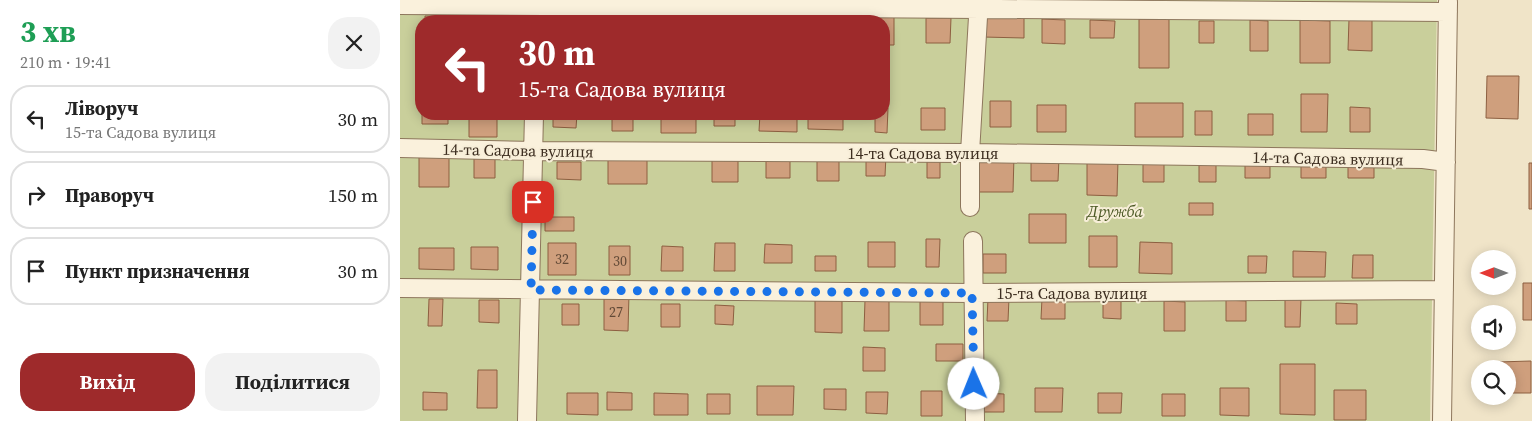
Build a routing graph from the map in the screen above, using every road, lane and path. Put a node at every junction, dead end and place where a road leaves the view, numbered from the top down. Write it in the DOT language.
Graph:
graph roads {
  1 [pos="979,4"];
  2 [pos="400,5"];
  3 [pos="1448,6"];
  4 [pos="535,9"];
  5 [pos="534,120"];
  6 [pos="400,148"];
  7 [pos="534,151"];
  8 [pos="970,153"];
  9 [pos="1446,162"];
  10 [pos="970,207"];
  11 [pos="973,241"];
  12 [pos="400,288"];
  13 [pos="531,290"];
  14 [pos="1444,290"];
  15 [pos="972,293"];
  16 [pos="527,421"];
  17 [pos="974,421"];
  18 [pos="1442,421"];
  1 -- 3 [label="street"];
  1 -- 4 [label="street"];
  1 -- 8 [label="street"];
  2 -- 4 [label="street"];
  3 -- 9 [label="street"];
  5 -- 7 [label="street"];
  6 -- 7 [label="street, 14-та Садова вулиця"];
  7 -- 8 [label="street, 14-та Садова вулиця"];
  7 -- 13 [label="street"];
  8 -- 9 [label="street, 14-та Садова вулиця"];
  8 -- 10 [label="street"];
  9 -- 14 [label="street"];
  11 -- 15 [label="street"];
  12 -- 13 [label="street, 15-та Садова вулиця"];
  13 -- 15 [label="street, 15-та Садова вулиця"];
  13 -- 16 [label="street"];
  14 -- 15 [label="street, 15-та Садова вулиця"];
  14 -- 18 [label="street"];
  15 -- 17 [label="street"];
}
